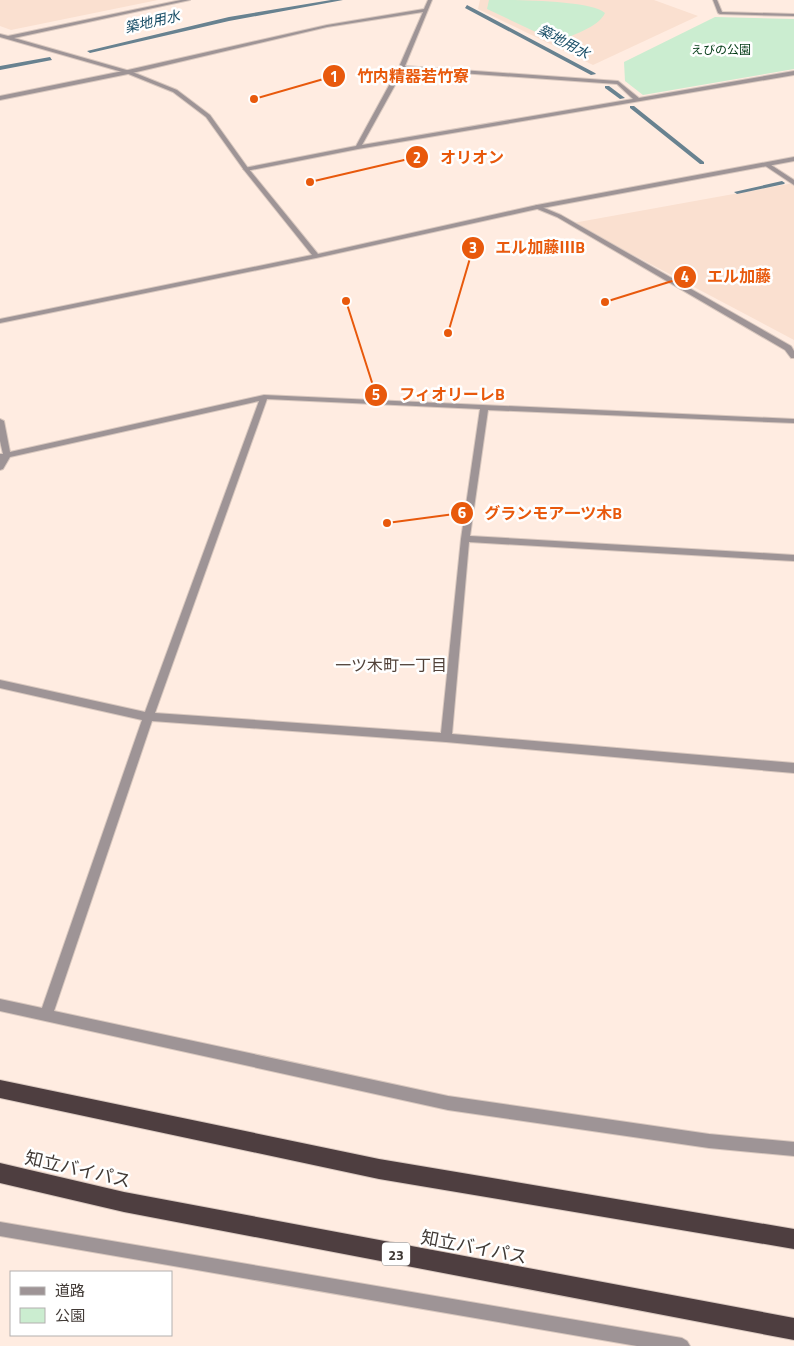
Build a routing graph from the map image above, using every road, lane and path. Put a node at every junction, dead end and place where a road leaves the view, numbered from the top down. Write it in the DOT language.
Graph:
graph roads {
  1 [pos="188,0"];
  2 [pos="430,0"];
  3 [pos="715,0"];
  4 [pos="425,10"];
  5 [pos="794,15"];
  6 [pos="0,35"];
  7 [pos="8,37"];
  8 [pos="402,67"];
  9 [pos="128,72"];
  10 [pos="794,73"];
  11 [pos="0,98"];
  12 [pos="638,100"];
  13 [pos="358,147"];
  14 [pos="794,159"];
  15 [pos="766,164"];
  16 [pos="246,169"];
  17 [pos="794,183"];
  18 [pos="537,207"];
  19 [pos="316,256"];
  20 [pos="0,321"];
  21 [pos="794,356"];
  22 [pos="264,397"];
  23 [pos="484,408"];
  24 [pos="0,421"];
  25 [pos="794,421"];
  26 [pos="3,456"];
  27 [pos="0,467"];
  28 [pos="466,539"];
  29 [pos="794,558"];
  30 [pos="0,684"];
  31 [pos="148,717"];
  32 [pos="446,738"];
  33 [pos="794,768"];
  34 [pos="0,1005"];
  35 [pos="46,1016"];
  36 [pos="0,1089"];
  37 [pos="794,1149"];
  38 [pos="0,1172"];
  39 [pos="0,1229"];
  40 [pos="794,1239"];
  41 [pos="794,1329"];
  42 [pos="682,1346"];
  1 -- 7 [label="street"];
  2 -- 4 [label="street"];
  3 -- 5 [label="street"];
  4 -- 8 [label="street"];
  4 -- 9 [label="street"];
  6 -- 7 [label="street"];
  7 -- 9 [label="street"];
  8 -- 12 [label="street"];
  8 -- 13 [label="street"];
  9 -- 11 [label="street"];
  9 -- 16 [label="street"];
  10 -- 12 [label="street"];
  12 -- 13 [label="street"];
  13 -- 16 [label="street"];
  14 -- 15 [label="street"];
  15 -- 17 [label="street"];
  15 -- 18 [label="street"];
  16 -- 19 [label="street"];
  18 -- 19 [label="street"];
  18 -- 21 [label="street"];
  19 -- 20 [label="street"];
  22 -- 23 [label="street"];
  22 -- 26 [label="street"];
  22 -- 31 [label="street"];
  23 -- 25 [label="street"];
  23 -- 28 [label="street"];
  24 -- 26 [label="street"];
  26 -- 27 [label="street"];
  28 -- 29 [label="street"];
  28 -- 32 [label="street"];
  30 -- 31 [label="street"];
  31 -- 32 [label="street"];
  31 -- 35 [label="street"];
  32 -- 33 [label="street"];
  34 -- 35 [label="street"];
  35 -- 37 [label="street"];
  36 -- 40 [label="highway"];
  38 -- 41 [label="highway, 知立バイパス / 23"];
  39 -- 42 [label="street"];
}
